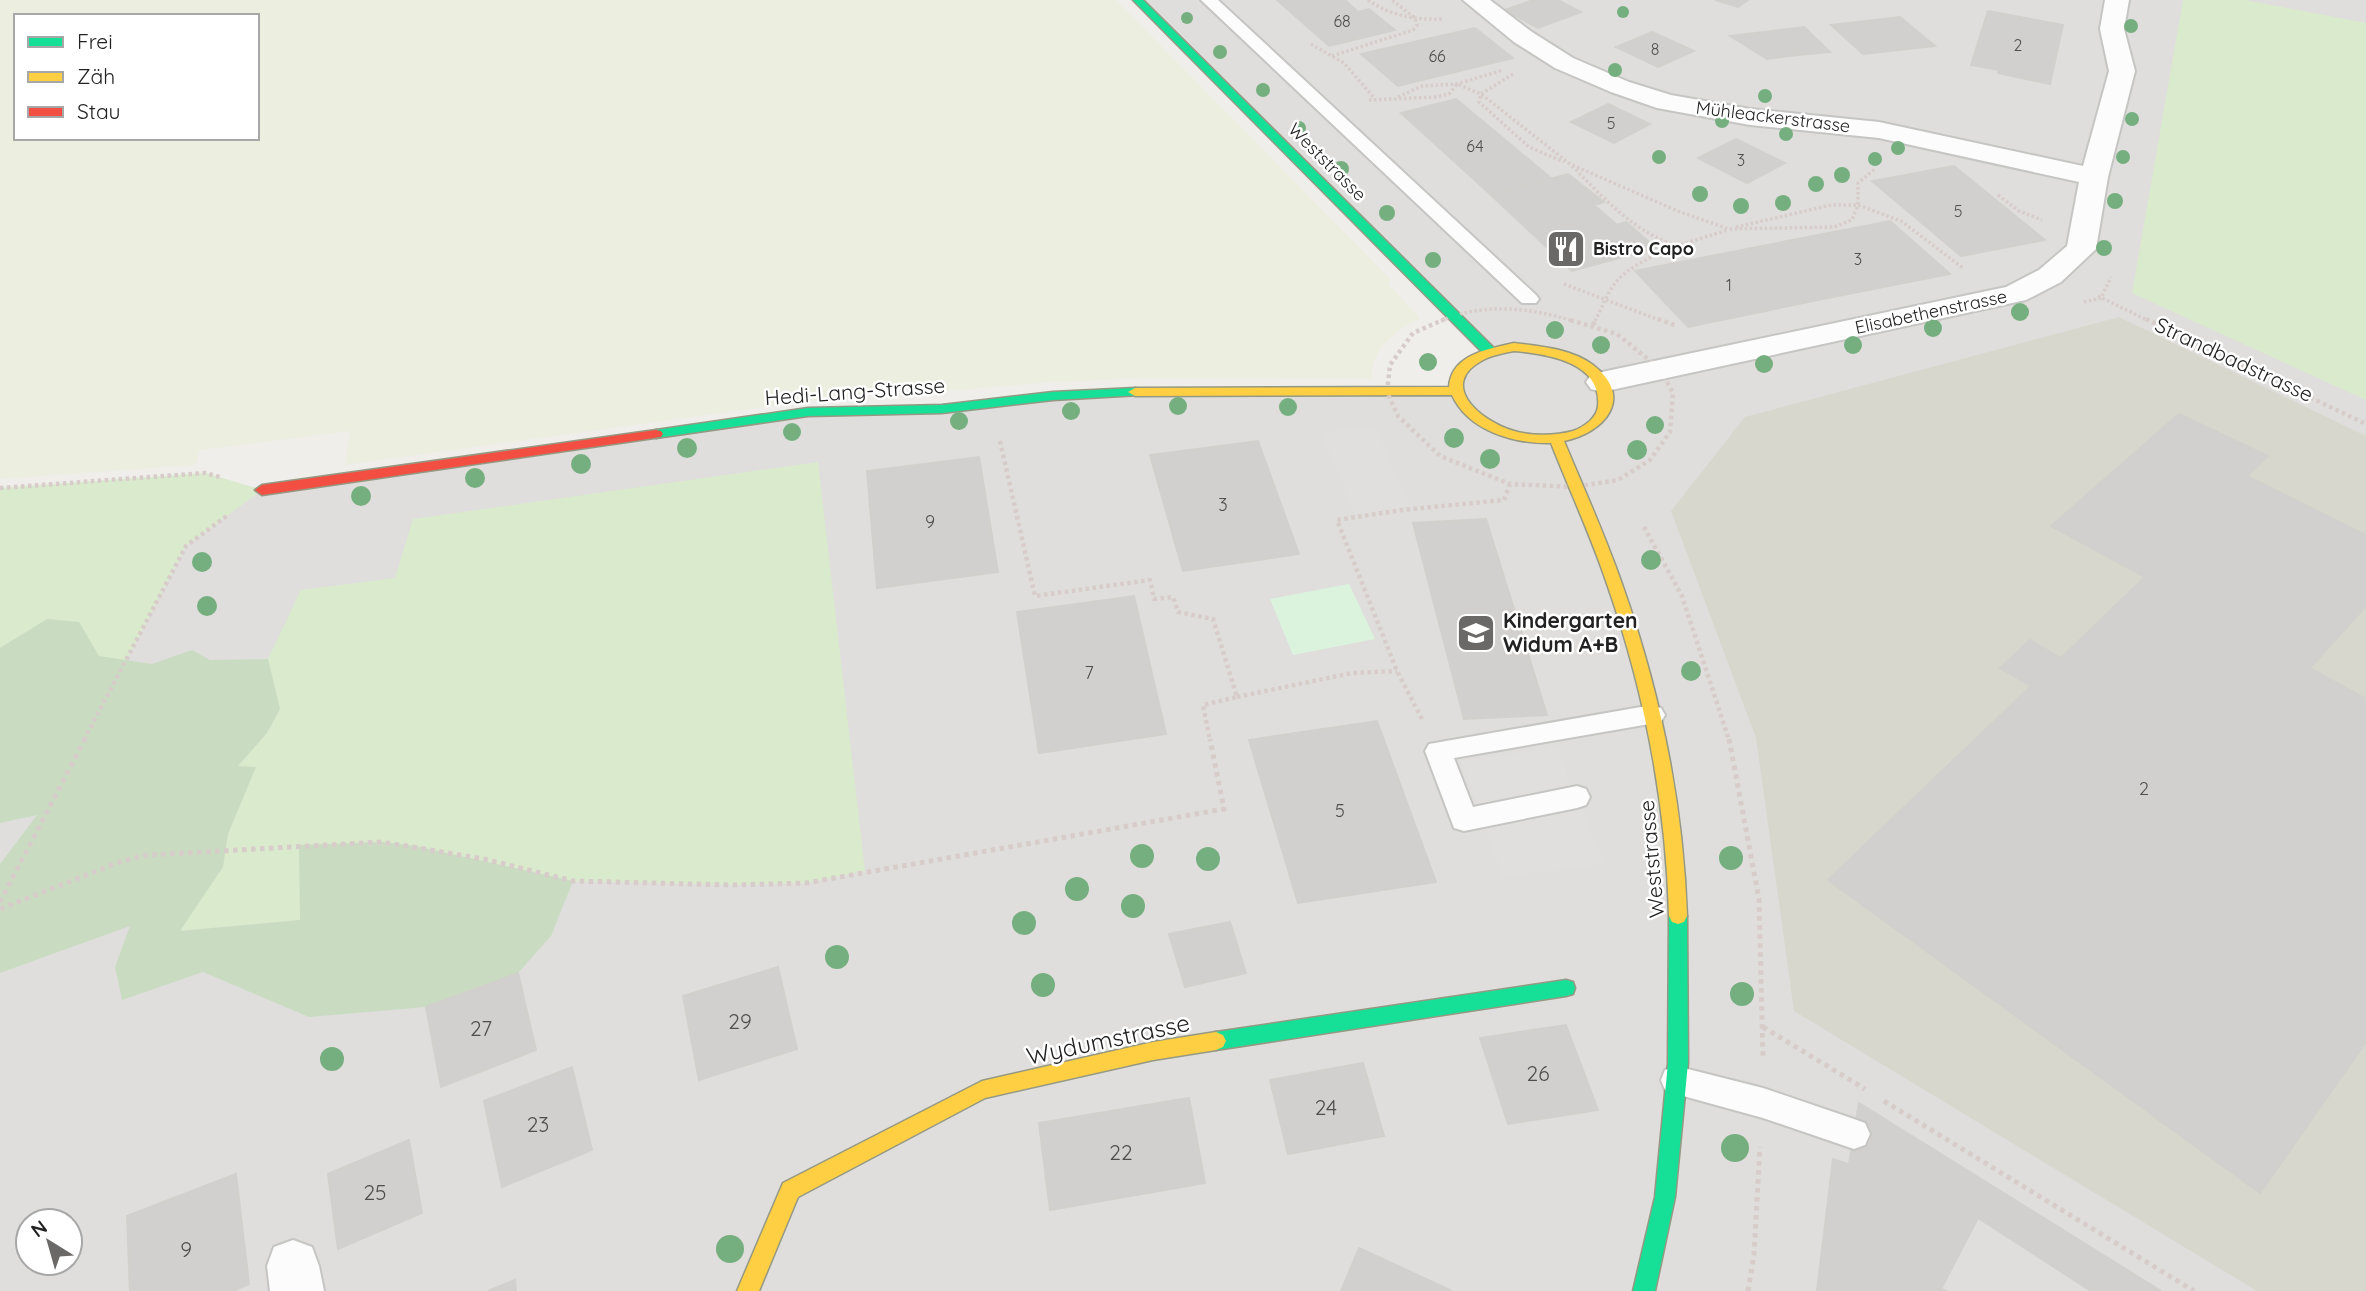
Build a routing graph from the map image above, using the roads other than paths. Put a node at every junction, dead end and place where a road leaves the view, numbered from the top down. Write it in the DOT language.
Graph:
graph roads {
  1 [pos="1138,0"];
  2 [pos="1209,0"];
  3 [pos="1475,0"];
  4 [pos="2117,0"];
  5 [pos="2094,177"];
  6 [pos="1529,299"];
  7 [pos="1489,351"];
  8 [pos="1602,382"];
  9 [pos="1455,391"];
  10 [pos="1556,439"];
  11 [pos="262,490"];
  12 [pos="1653,715"];
  13 [pos="1577,797"];
  14 [pos="1566,988"];
  15 [pos="1676,1080"];
  16 [pos="1854,1134"];
  17 [pos="748,1291"];
  18 [pos="1644,1291"];
  1 -- 7 [label="street, Weststrasse"];
  2 -- 6 [label="lane"];
  3 -- 5 [label="street, Mühleackerstrasse"];
  4 -- 5 [label="street, Elisabethenstrasse"];
  5 -- 8 [label="street, Elisabethenstrasse"];
  7 -- 8 [label="street"];
  7 -- 9 [label="street"];
  8 -- 10 [label="street"];
  9 -- 10 [label="street"];
  9 -- 11 [label="street, Hedi-Lang-Strasse"];
  10 -- 12 [label="street, Weststrasse"];
  12 -- 13 [label="lane"];
  12 -- 15 [label="street, Weststrasse"];
  14 -- 17 [label="street, Wydumstrasse"];
  15 -- 16 [label="lane"];
  15 -- 18 [label="street, Weststrasse"];
}
